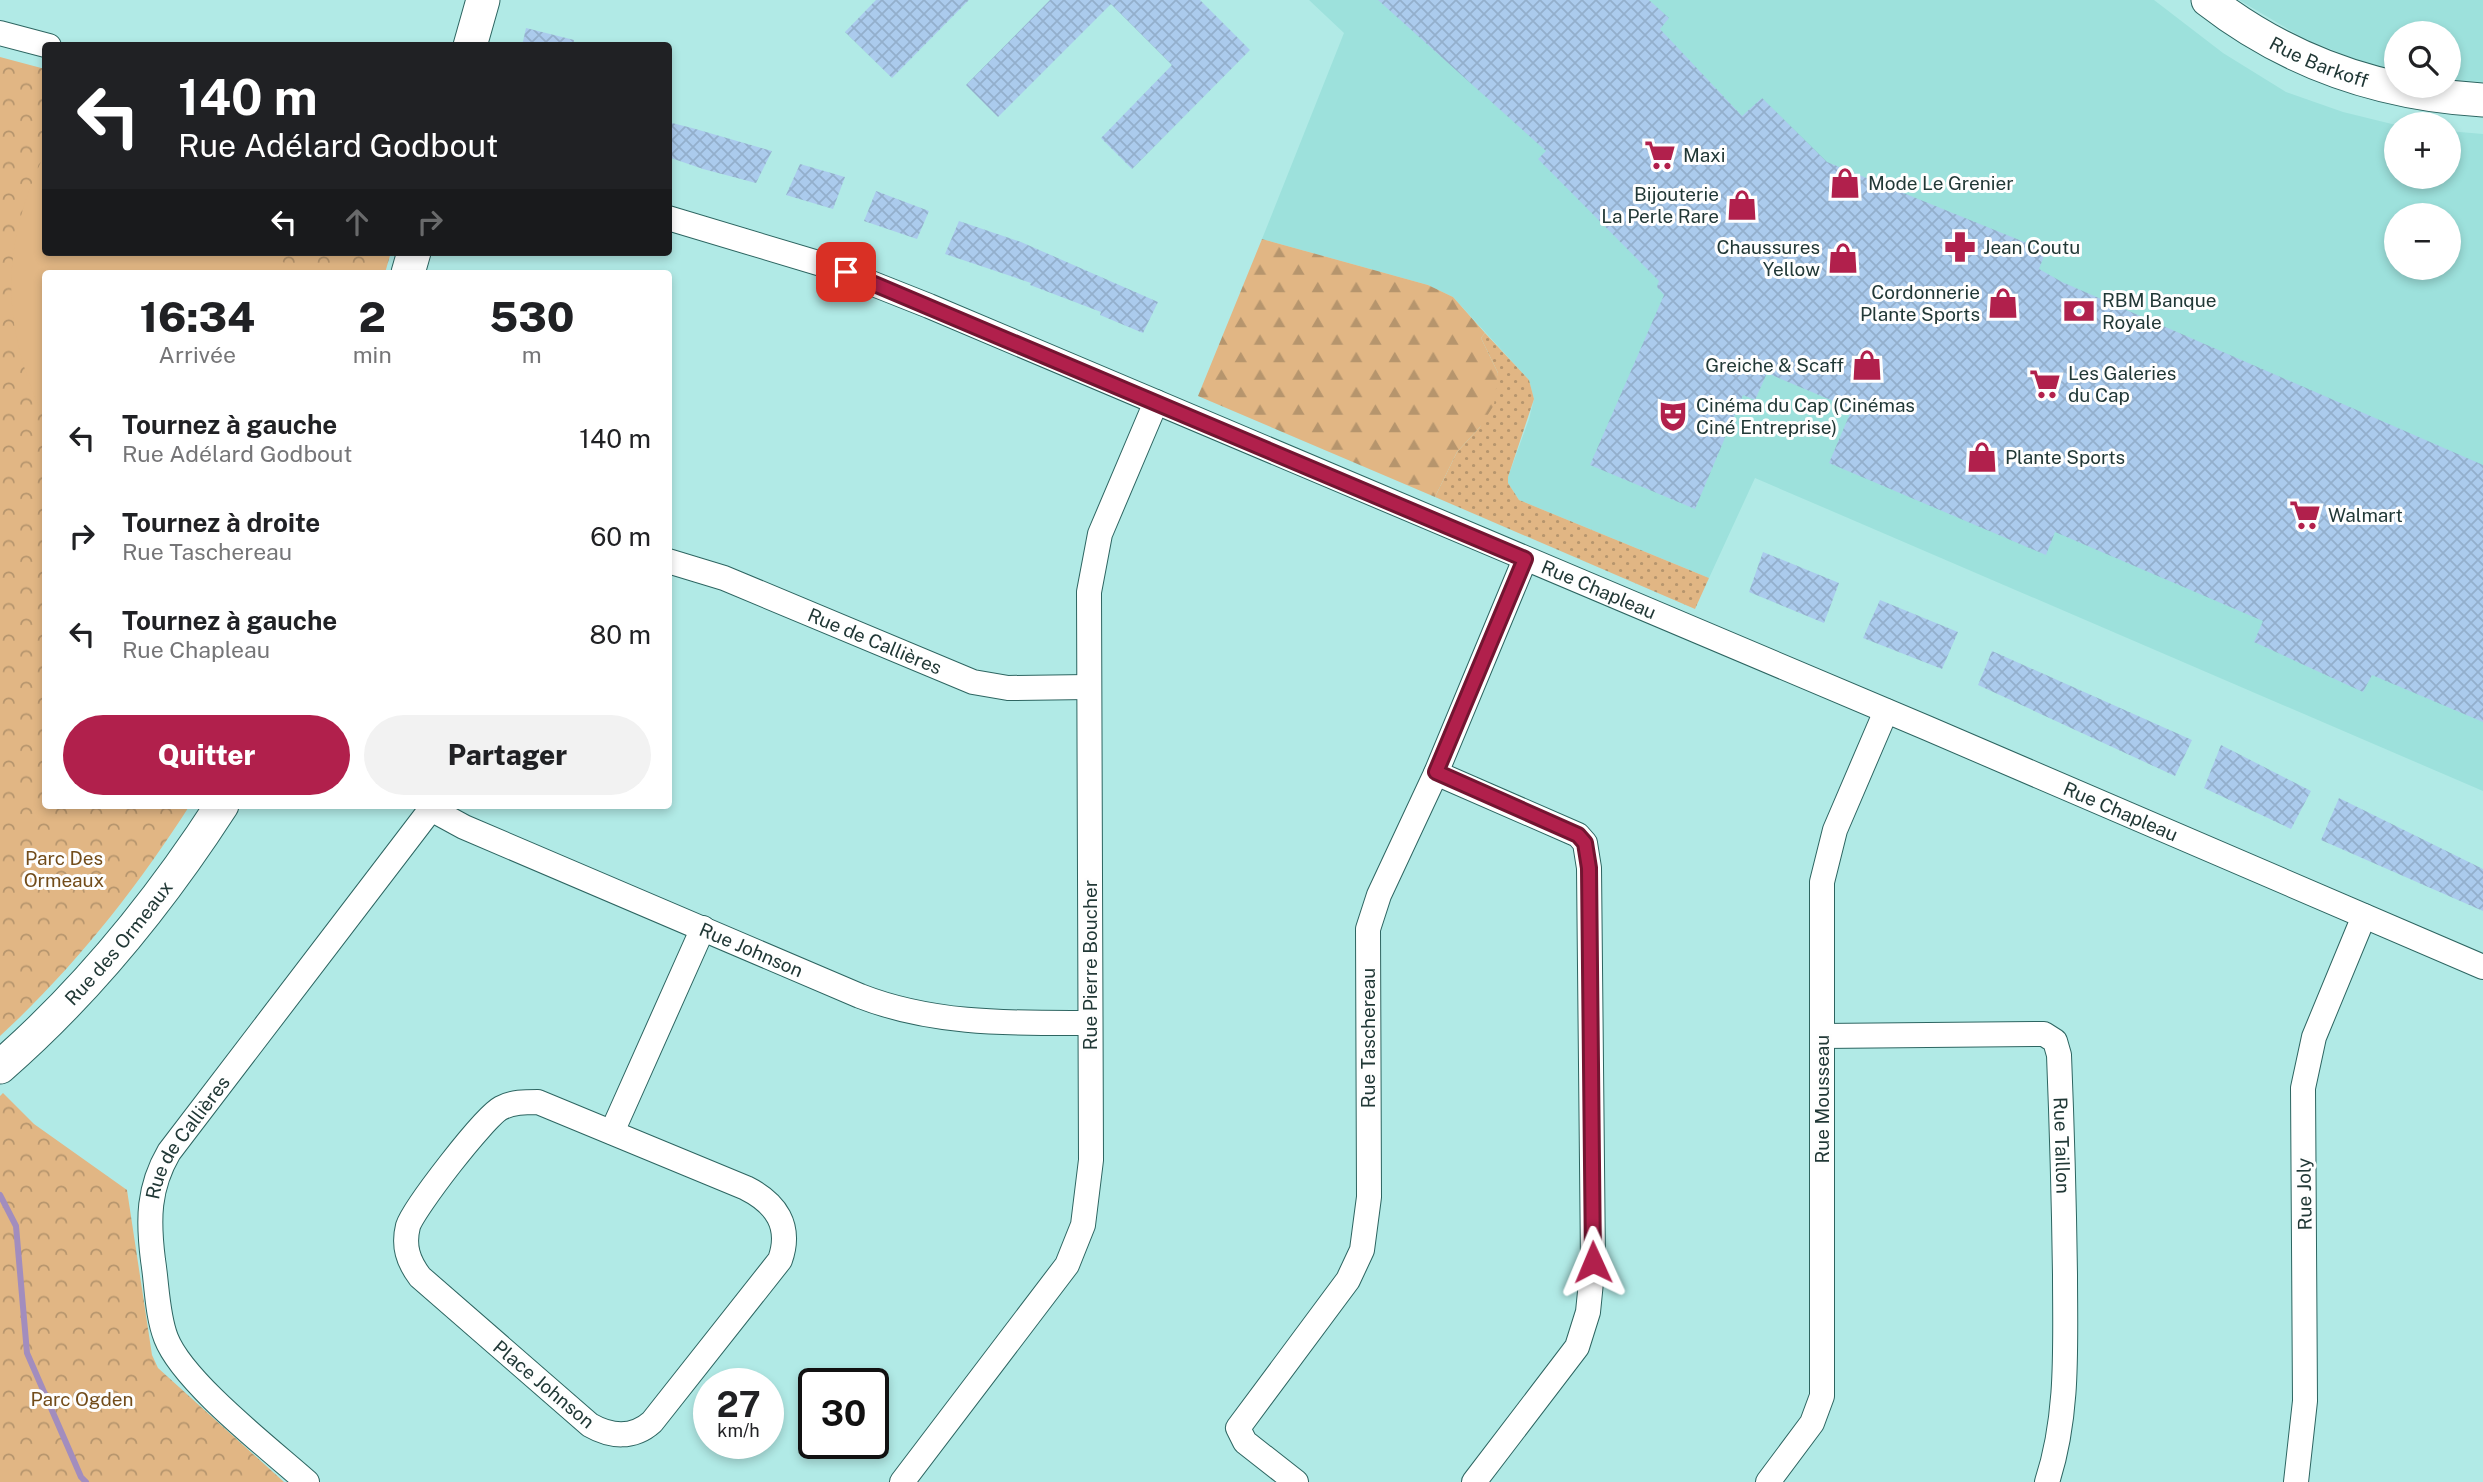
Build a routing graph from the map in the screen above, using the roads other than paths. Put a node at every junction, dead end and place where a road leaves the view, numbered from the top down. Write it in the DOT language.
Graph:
graph roads {
  1 [pos="483,0"];
  2 [pos="2208,0"];
  3 [pos="0,33"];
  4 [pos="471,42"];
  5 [pos="42,44"];
  6 [pos="2483,100"];
  7 [pos="672,219"];
  8 [pos="1156,402"];
  9 [pos="1525,559"];
  10 [pos="672,562"];
  11 [pos="1088,687"];
  12 [pos="1886,711"];
  13 [pos="1436,772"];
  14 [pos="219,809"];
  15 [pos="430,809"];
  16 [pos="435,809"];
  17 [pos="2364,916"];
  18 [pos="703,928"];
  19 [pos="2483,967"];
  20 [pos="1090,1023"];
  21 [pos="1822,1036"];
  22 [pos="0,1067"];
  23 [pos="612,1132"];
  24 [pos="307,1482"];
  25 [pos="902,1482"];
  26 [pos="1296,1482"];
  27 [pos="1474,1482"];
  28 [pos="1768,1482"];
  29 [pos="2047,1482"];
  30 [pos="2296,1482"];
  1 -- 4 [label="street"];
  2 -- 6 [label="street, Rue Barkoff"];
  3 -- 5 [label="street"];
  7 -- 8 [label="street, Rue Chapleau"];
  8 -- 9 [label="street, Rue Chapleau"];
  8 -- 11 [label="street, Rue Pierre Boucher"];
  9 -- 12 [label="street, Rue Chapleau"];
  9 -- 13 [label="street, Rue Taschereau"];
  10 -- 11 [label="street, Rue de Callières"];
  11 -- 20 [label="street, Rue Pierre Boucher"];
  12 -- 17 [label="street, Rue Chapleau"];
  12 -- 21 [label="street, Rue Mousseau"];
  13 -- 26 [label="street, Rue Taschereau"];
  13 -- 27 [label="street"];
  14 -- 22 [label="street, Rue des Ormeaux"];
  15 -- 24 [label="street, Rue de Callières"];
  16 -- 18 [label="street, Rue Johnson"];
  17 -- 19 [label="street, Rue Chapleau"];
  17 -- 30 [label="street, Rue Joly"];
  18 -- 20 [label="street, Rue Johnson"];
  18 -- 23 [label="street"];
  20 -- 25 [label="street, Rue Pierre Boucher"];
  21 -- 28 [label="street, Rue Mousseau"];
  21 -- 29 [label="street, Rue Taillon"];
  23 -- 23 [label="street, Place Johnson"];
}
